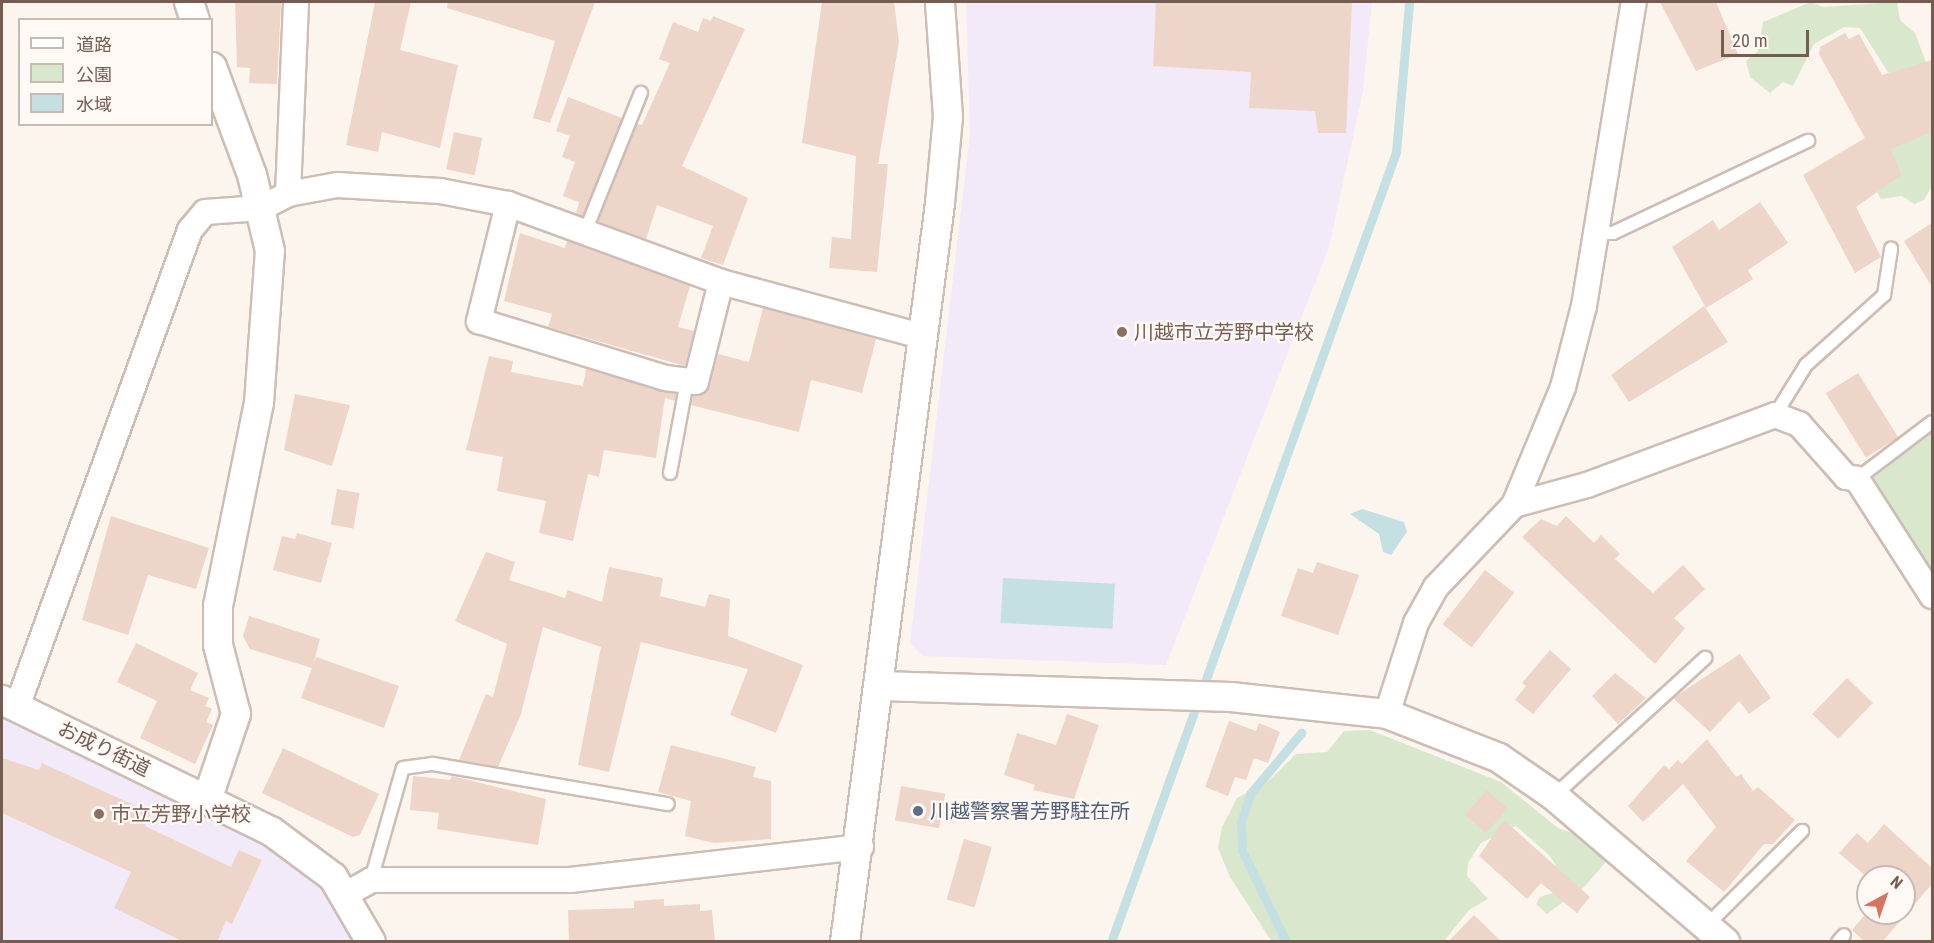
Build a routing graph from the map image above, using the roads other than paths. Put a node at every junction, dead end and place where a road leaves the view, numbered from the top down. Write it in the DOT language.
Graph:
graph roads {
  1 [pos="189,2"];
  2 [pos="296,2"];
  3 [pos="940,2"];
  4 [pos="1634,2"];
  5 [pos="194,18"];
  6 [pos="213,70"];
  7 [pos="641,93"];
  8 [pos="1809,141"];
  9 [pos="288,194"];
  10 [pos="508,204"];
  11 [pos="261,208"];
  12 [pos="585,232"];
  13 [pos="1596,233"];
  14 [pos="1891,249"];
  15 [pos="721,282"];
  16 [pos="925,337"];
  17 [pos="687,381"];
  18 [pos="1774,415"];
  19 [pos="1932,422"];
  20 [pos="670,473"];
  21 [pos="1857,479"];
  22 [pos="1514,505"];
  23 [pos="1932,596"];
  24 [pos="1705,658"];
  25 [pos="881,686"];
  26 [pos="9,703"];
  27 [pos="1387,714"];
  28 [pos="1554,796"];
  29 [pos="208,797"];
  30 [pos="668,804"];
  31 [pos="1802,831"];
  32 [pos="861,847"];
  33 [pos="360,886"];
  34 [pos="1716,933"];
  35 [pos="371,942"];
  36 [pos="845,942"];
  1 -- 5 [label="street"];
  2 -- 9 [label="street"];
  3 -- 16 [label="street"];
  4 -- 13 [label="street"];
  6 -- 11 [label="street"];
  7 -- 12 [label="lane"];
  8 -- 13 [label="lane"];
  9 -- 10 [label="street"];
  9 -- 11 [label="street"];
  10 -- 12 [label="street"];
  10 -- 17 [label="street"];
  11 -- 26 [label="street"];
  11 -- 29 [label="street"];
  12 -- 15 [label="street"];
  13 -- 22 [label="street"];
  14 -- 18 [label="lane"];
  15 -- 16 [label="street"];
  15 -- 17 [label="street"];
  16 -- 25 [label="street"];
  17 -- 20 [label="lane"];
  18 -- 21 [label="street"];
  18 -- 22 [label="street"];
  19 -- 21 [label="lane"];
  21 -- 23 [label="street"];
  22 -- 27 [label="street"];
  24 -- 28 [label="lane"];
  25 -- 27 [label="street"];
  25 -- 32 [label="street"];
  26 -- 29 [label="street, お成り街道"];
  27 -- 28 [label="street"];
  28 -- 34 [label="street"];
  29 -- 33 [label="street, お成り街道"];
  30 -- 33 [label="lane"];
  31 -- 34 [label="lane"];
  32 -- 33 [label="street"];
  32 -- 36 [label="street"];
  33 -- 35 [label="street, お成り街道"];
}
